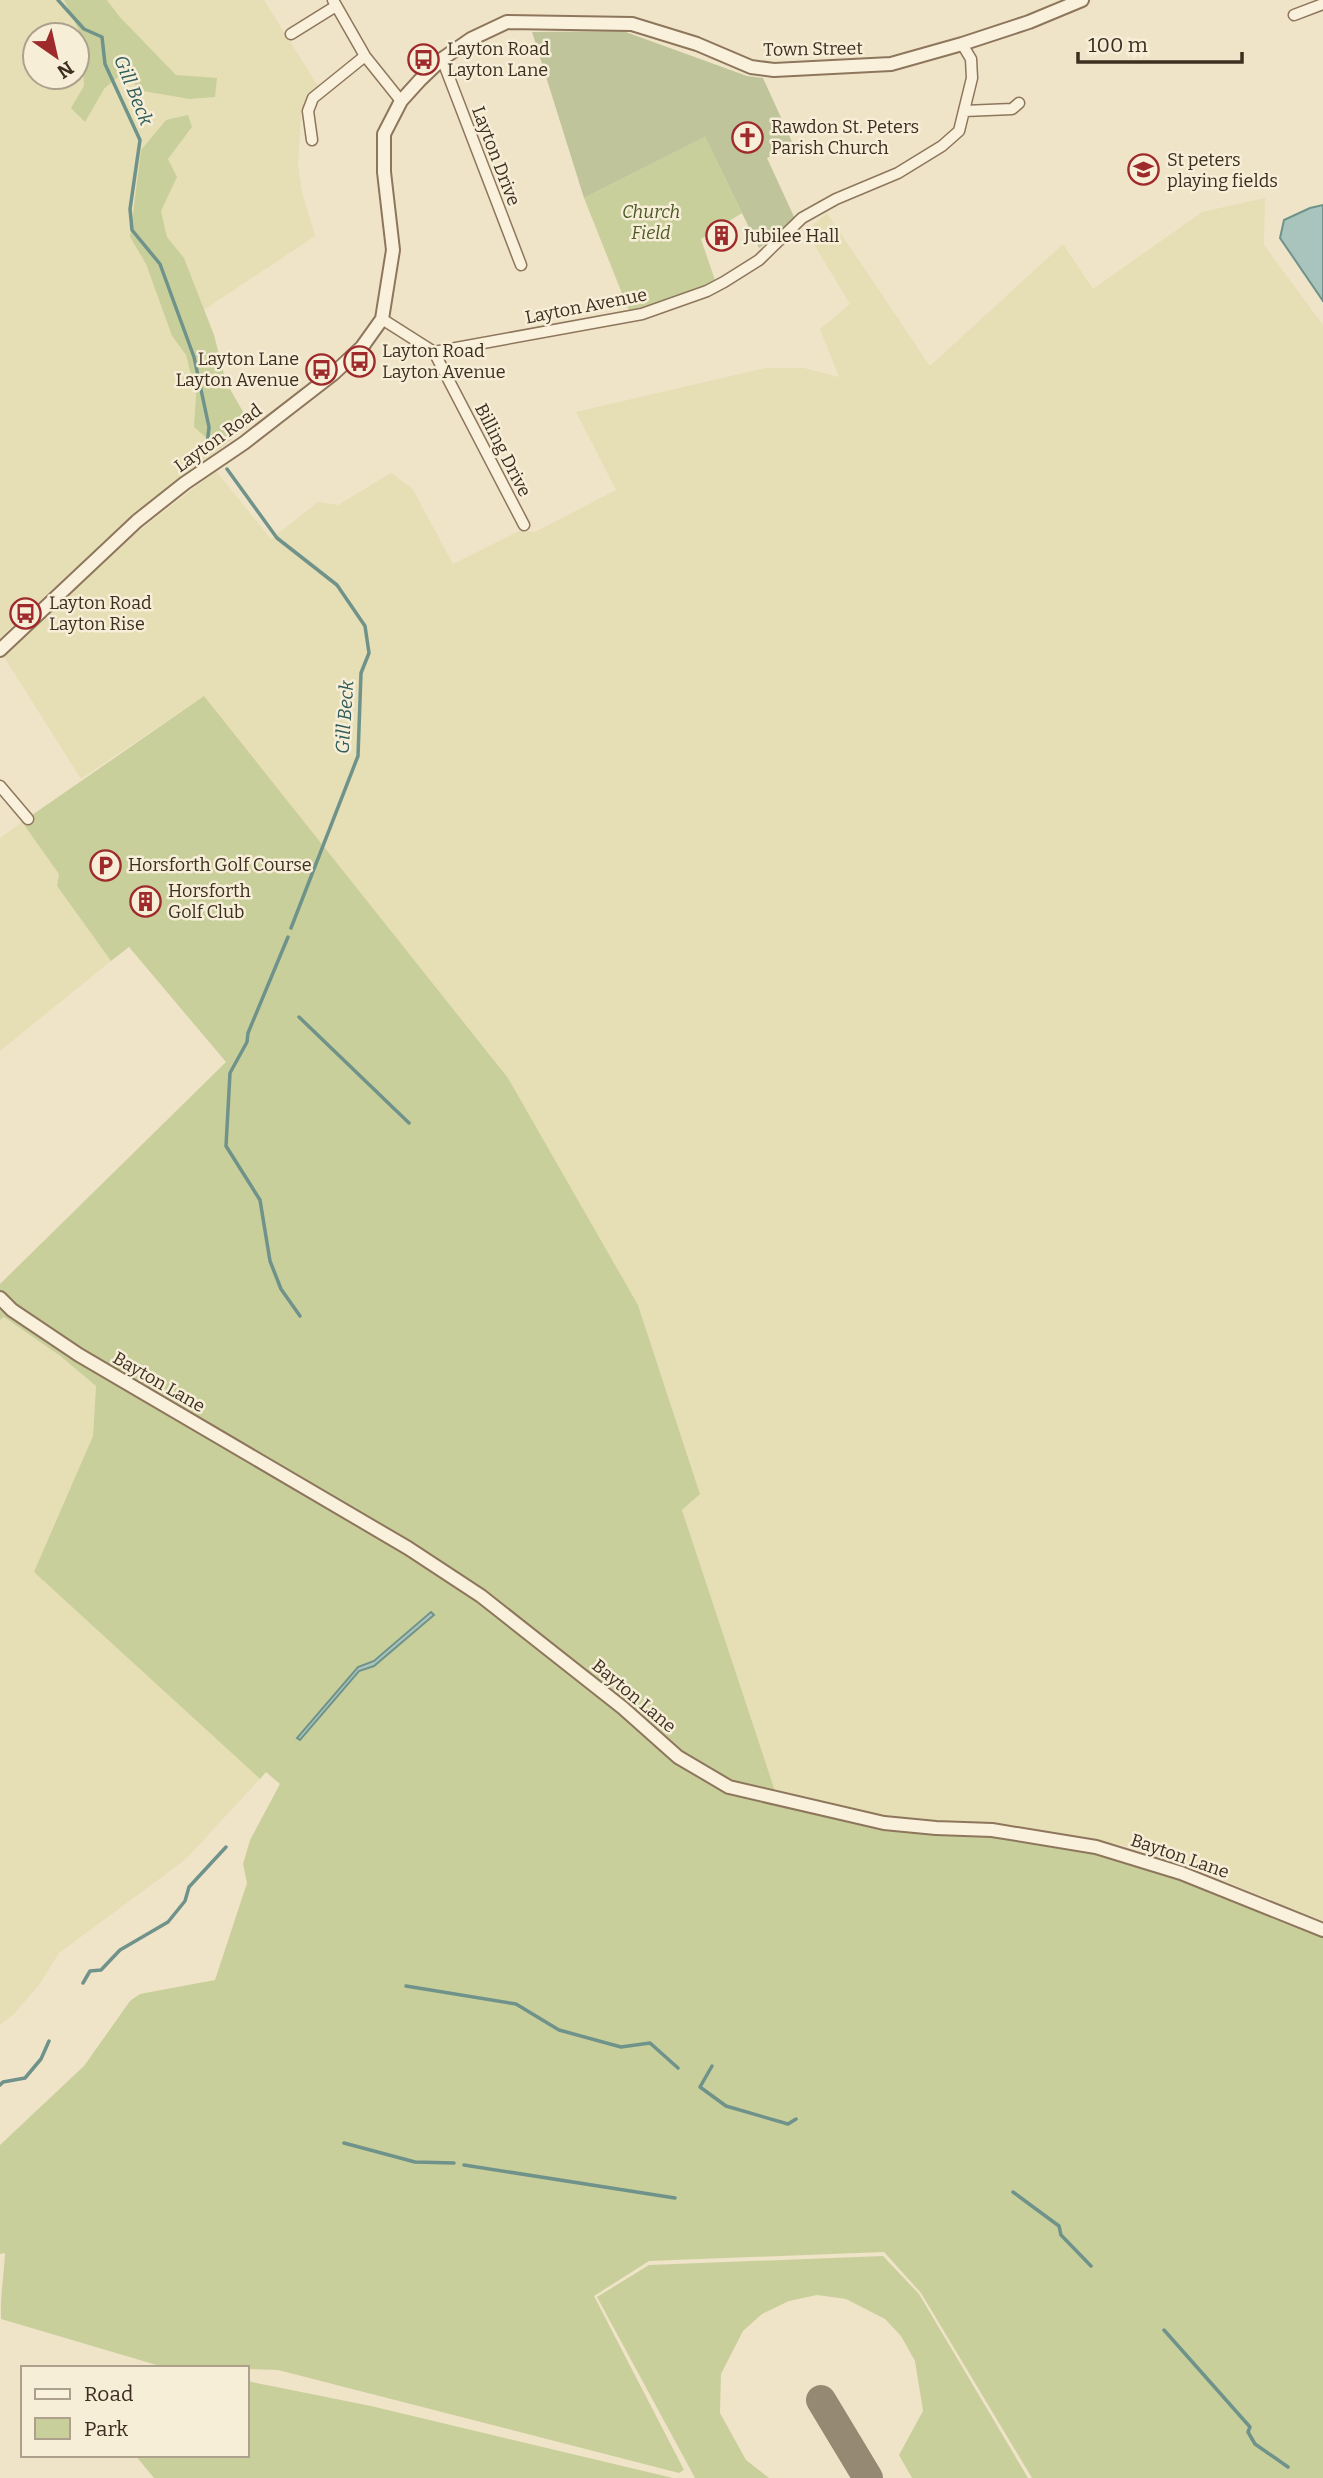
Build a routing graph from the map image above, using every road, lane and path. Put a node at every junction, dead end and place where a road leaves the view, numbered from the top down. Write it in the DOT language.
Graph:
graph roads {
  1 [pos="1081,0"];
  2 [pos="335,3"];
  3 [pos="1323,4"];
  4 [pos="1294,15"];
  5 [pos="291,34"];
  6 [pos="962,44"];
  7 [pos="365,56"];
  8 [pos="442,59"];
  9 [pos="401,101"];
  10 [pos="1019,103"];
  11 [pos="964,111"];
  12 [pos="312,140"];
  13 [pos="521,265"];
  14 [pos="382,319"];
  15 [pos="434,352"];
  16 [pos="524,526"];
  17 [pos="0,650"];
  18 [pos="0,786"];
  19 [pos="27,819"];
  20 [pos="0,1298"];
  21 [pos="1323,1930"];
  1 -- 6 [label="street, Town Street"];
  2 -- 5 [label="street"];
  2 -- 7 [label="street"];
  3 -- 4 [label="street"];
  6 -- 8 [label="street, Town Street"];
  6 -- 11 [label="street, Layton Avenue"];
  7 -- 9 [label="street"];
  7 -- 12 [label="street"];
  8 -- 9 [label="street, Town Street"];
  8 -- 13 [label="street, Layton Drive"];
  9 -- 14 [label="street, Layton Road"];
  10 -- 11 [label="street"];
  11 -- 15 [label="street, Layton Avenue"];
  14 -- 15 [label="street"];
  14 -- 17 [label="street, Layton Road"];
  15 -- 16 [label="street, Billing Drive"];
  18 -- 19 [label="street"];
  20 -- 21 [label="street, Bayton Lane"];
}
